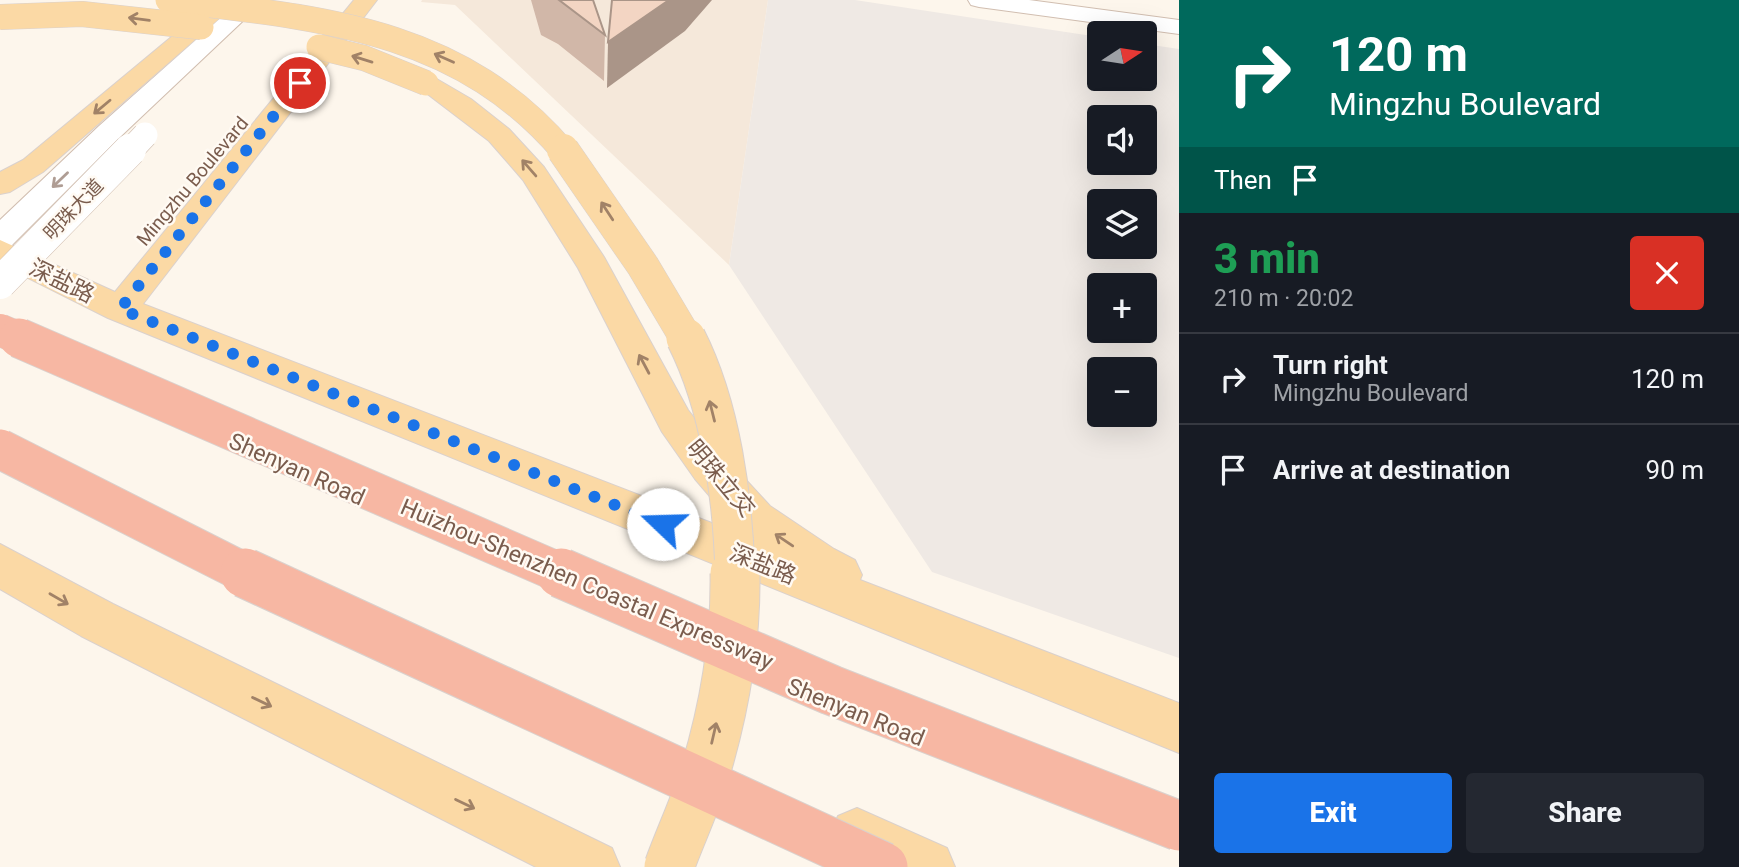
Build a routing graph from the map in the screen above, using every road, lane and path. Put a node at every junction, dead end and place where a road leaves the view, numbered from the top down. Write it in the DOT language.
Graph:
graph roads {
  1 [pos="167,0"];
  2 [pos="229,0"];
  3 [pos="254,0"];
  4 [pos="286,0"];
  5 [pos="343,0"];
  6 [pos="366,0"];
  7 [pos="979,0"];
  8 [pos="1065,0"];
  9 [pos="1179,15"];
  10 [pos="0,17"];
  11 [pos="1179,27"];
  12 [pos="253,35"];
  13 [pos="292,42"];
  14 [pos="215,67"];
  15 [pos="155,125"];
  16 [pos="0,185"];
  17 [pos="0,238"];
  18 [pos="0,251"];
  19 [pos="0,283"];
  20 [pos="108,303"];
  21 [pos="0,330"];
  22 [pos="0,336"];
  23 [pos="0,433"];
  24 [pos="0,449"];
  25 [pos="0,565"];
  26 [pos="1166,723"];
  27 [pos="1179,827"];
  28 [pos="1179,837"];
  29 [pos="593,867"];
  30 [pos="669,867"];
  31 [pos="883,867"];
  32 [pos="928,867"];
  30 -- 1 [label="main road, one-way, bridge"];
  2 -- 16 [label="main road, one-way"];
  3 -- 17 [label="street, 明珠大道, one-way"];
  4 -- 14 [label="street"];
  5 -- 20 [label="main road, Mingzhu Boulevard"];
  6 -- 20 [label="main road, Mingzhu Boulevard"];
  7 -- 11 [label="street"];
  8 -- 9 [label="street"];
  12 -- 10 [label="main road, one-way, bridge"];
  26 -- 13 [label="main road, 明珠立交, one-way, bridge"];
  15 -- 19 [label="street, 明珠大道, bridge"];
  18 -- 20 [label="main road, 深盐路"];
  20 -- 26 [label="main road, 深盐路"];
  21 -- 27 [label="highway, Huizhou-Shenzhen Coastal Expressway, bridge"];
  22 -- 28 [label="main road, Shenyan Road"];
  23 -- 32 [label="main road"];
  24 -- 31 [label="highway, bridge"];
  25 -- 29 [label="main road, one-way"];
}
